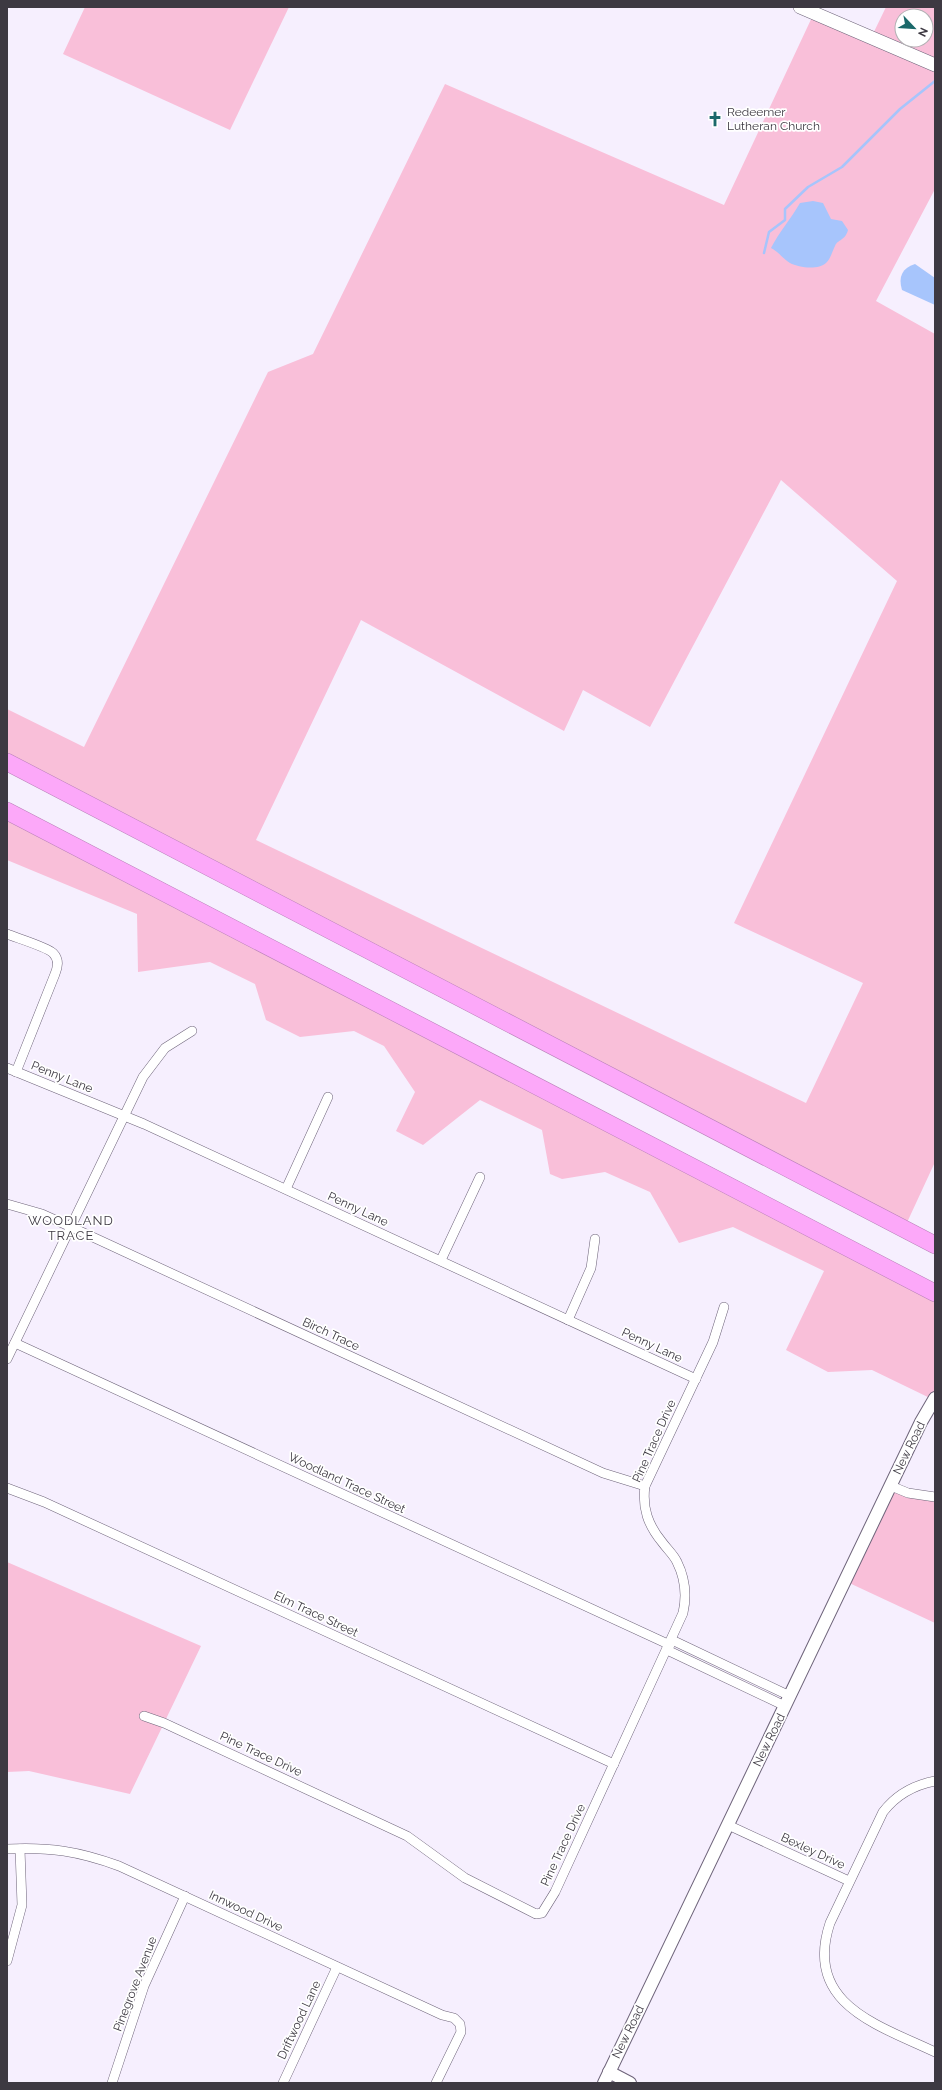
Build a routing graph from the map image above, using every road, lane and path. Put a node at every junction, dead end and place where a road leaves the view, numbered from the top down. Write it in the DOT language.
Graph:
graph roads {
  1 [pos="800,7"];
  2 [pos="935,65"];
  3 [pos="7,762"];
  4 [pos="7,811"];
  5 [pos="7,934"];
  6 [pos="192,1031"];
  7 [pos="7,1068"];
  8 [pos="16,1072"];
  9 [pos="328,1097"];
  10 [pos="124,1115"];
  11 [pos="480,1177"];
  12 [pos="286,1189"];
  13 [pos="7,1204"];
  14 [pos="71,1227"];
  15 [pos="595,1239"];
  16 [pos="935,1245"];
  17 [pos="441,1260"];
  18 [pos="935,1293"];
  19 [pos="724,1307"];
  20 [pos="568,1320"];
  21 [pos="15,1343"];
  22 [pos="7,1359"];
  23 [pos="696,1379"];
  24 [pos="935,1398"];
  25 [pos="645,1486"];
  26 [pos="891,1486"];
  27 [pos="7,1488"];
  28 [pos="935,1497"];
  29 [pos="670,1645"];
  30 [pos="787,1701"];
  31 [pos="144,1716"];
  32 [pos="614,1764"];
  33 [pos="935,1781"];
  34 [pos="728,1825"];
  35 [pos="7,1849"];
  36 [pos="20,1849"];
  37 [pos="849,1881"];
  38 [pos="185,1896"];
  39 [pos="7,1961"];
  40 [pos="337,1967"];
  41 [pos="935,2052"];
  42 [pos="606,2078"];
  43 [pos="112,2083"];
  44 [pos="283,2083"];
  45 [pos="436,2083"];
  46 [pos="630,2083"];
  1 -- 2 [label="main road"];
  3 -- 16 [label="highway"];
  4 -- 18 [label="highway"];
  5 -- 8 [label="street"];
  6 -- 10 [label="street"];
  7 -- 8 [label="street, Penny Lane"];
  8 -- 10 [label="street, Penny Lane"];
  9 -- 12 [label="street"];
  10 -- 12 [label="street, Penny Lane"];
  10 -- 14 [label="street"];
  11 -- 17 [label="street"];
  12 -- 17 [label="street, Penny Lane"];
  13 -- 14 [label="street, Birch Trace"];
  14 -- 21 [label="street"];
  14 -- 25 [label="street, Birch Trace"];
  15 -- 20 [label="street"];
  17 -- 20 [label="street, Penny Lane"];
  19 -- 23 [label="street, Pine Trace Drive"];
  20 -- 23 [label="street, Penny Lane"];
  21 -- 22 [label="street"];
  21 -- 29 [label="street, Woodland Trace Street"];
  23 -- 25 [label="street, Pine Trace Drive"];
  24 -- 26 [label="street, New Road"];
  25 -- 29 [label="street, Pine Trace Drive"];
  26 -- 28 [label="street"];
  26 -- 30 [label="street, New Road"];
  27 -- 32 [label="street, Elm Trace Street"];
  29 -- 30 [label="street, Woodland Trace Street"];
  29 -- 32 [label="street, Pine Trace Drive"];
  30 -- 34 [label="street, New Road"];
  31 -- 32 [label="street, Pine Trace Drive"];
  33 -- 37 [label="street"];
  34 -- 37 [label="street, Bexley Drive"];
  34 -- 42 [label="street, New Road"];
  35 -- 36 [label="street, Innwood Drive"];
  36 -- 38 [label="street, Innwood Drive"];
  36 -- 39 [label="street"];
  37 -- 41 [label="street, Bexley Drive"];
  38 -- 40 [label="street, Innwood Drive"];
  38 -- 43 [label="street, Pinegrove Avenue"];
  40 -- 44 [label="street, Driftwood Lane"];
  40 -- 45 [label="street, Innwood Drive"];
  42 -- 46 [label="street"];
}
